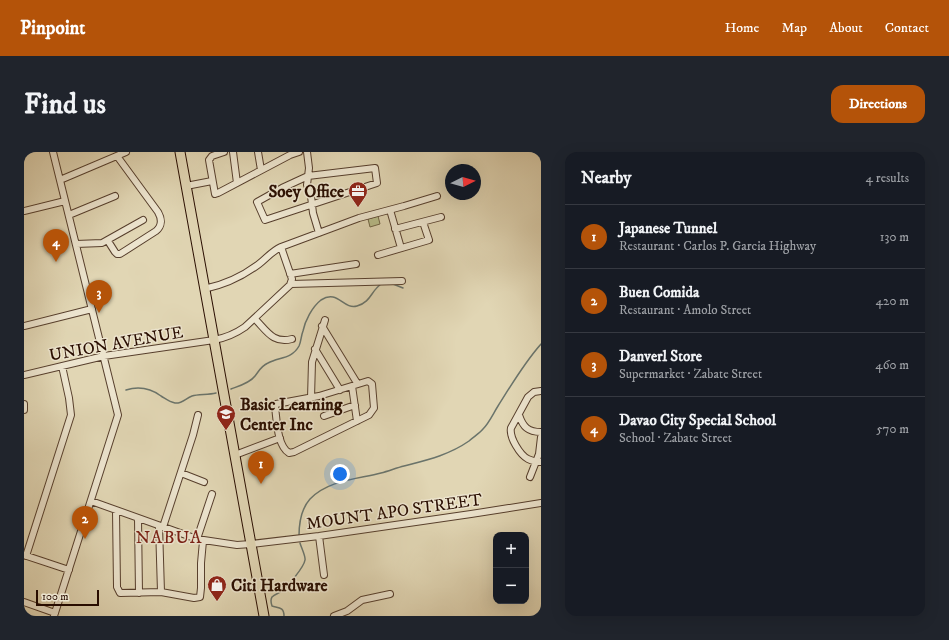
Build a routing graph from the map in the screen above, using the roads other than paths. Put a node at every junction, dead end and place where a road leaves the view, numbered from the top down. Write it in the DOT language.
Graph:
graph roads {
  1 [pos="53,152"];
  2 [pos="126,152"];
  3 [pos="180,152"];
  4 [pos="224,152"];
  5 [pos="233,152"];
  6 [pos="258,152"];
  7 [pos="299,152"];
  8 [pos="307,152"];
  9 [pos="117,156"];
  10 [pos="261,170"];
  11 [pos="308,176"];
  12 [pos="60,180"];
  13 [pos="212,181"];
  14 [pos="237,183"];
  15 [pos="186,186"];
  16 [pos="115,196"];
  17 [pos="437,196"];
  18 [pos="65,201"];
  19 [pos="312,205"];
  20 [pos="390,210"];
  21 [pos="24,211"];
  22 [pos="69,215"];
  23 [pos="442,217"];
  24 [pos="143,220"];
  25 [pos="423,222"];
  26 [pos="395,229"];
  27 [pos="319,232"];
  28 [pos="108,240"];
  29 [pos="76,244"];
  30 [pos="281,246"];
  31 [pos="401,248"];
  32 [pos="378,255"];
  33 [pos="356,264"];
  34 [pos="290,274"];
  35 [pos="402,281"];
  36 [pos="291,284"];
  37 [pos="204,289"];
  38 [pos="92,309"];
  39 [pos="255,319"];
  40 [pos="24,326"];
  41 [pos="292,339"];
  42 [pos="214,340"];
  43 [pos="315,349"];
  44 [pos="104,356"];
  45 [pos="62,366"];
  46 [pos="24,375"];
  47 [pos="355,384"];
  48 [pos="340,390"];
  49 [pos="541,391"];
  50 [pos="311,398"];
  51 [pos="24,404"];
  52 [pos="355,405"];
  53 [pos="24,410"];
  54 [pos="198,415"];
  55 [pos="518,415"];
  56 [pos="324,416"];
  57 [pos="356,421"];
  58 [pos="541,432"];
  59 [pos="541,437"];
  60 [pos="280,438"];
  61 [pos="235,455"];
  62 [pos="539,462"];
  63 [pos="181,473"];
  64 [pos="530,477"];
  65 [pos="204,482"];
  66 [pos="212,494"];
  67 [pos="91,501"];
  68 [pos="541,503"];
  69 [pos="116,511"];
  70 [pos="138,518"];
  71 [pos="161,527"];
  72 [pos="319,536"];
  73 [pos="200,540"];
  74 [pos="251,544"];
  75 [pos="25,555"];
  76 [pos="69,570"];
  77 [pos="324,575"];
  78 [pos="161,592"];
  79 [pos="139,593"];
  80 [pos="390,594"];
  81 [pos="24,602"];
  82 [pos="54,614"];
  83 [pos="264,616"];
  84 [pos="334,616"];
  1 -- 12 [label="street"];
  2 -- 9 [label="street"];
  3 -- 15 [label="highway"];
  4 -- 13 [label="street"];
  5 -- 14 [label="street"];
  6 -- 10 [label="street"];
  7 -- 10 [label="street"];
  8 -- 11 [label="street"];
  9 -- 12 [label="street"];
  9 -- 28 [label="street"];
  10 -- 14 [label="street"];
  11 -- 19 [label="street"];
  11 -- 19 [label="street"];
  11 -- 19 [label="street"];
  12 -- 18 [label="street"];
  13 -- 14 [label="street"];
  13 -- 15 [label="street"];
  15 -- 37 [label="highway"];
  16 -- 22 [label="street"];
  17 -- 20 [label="street"];
  18 -- 21 [label="street"];
  18 -- 22 [label="street"];
  19 -- 27 [label="street"];
  20 -- 26 [label="street"];
  20 -- 27 [label="street"];
  22 -- 29 [label="street"];
  23 -- 25 [label="street"];
  24 -- 28 [label="street"];
  25 -- 26 [label="street"];
  25 -- 31 [label="street"];
  26 -- 31 [label="street"];
  27 -- 30 [label="street"];
  28 -- 29 [label="street"];
  29 -- 38 [label="street"];
  30 -- 34 [label="street"];
  30 -- 37 [label="street"];
  31 -- 32 [label="street"];
  33 -- 34 [label="street"];
  34 -- 36 [label="street"];
  35 -- 36 [label="street"];
  36 -- 39 [label="street, UNION AVENUE"];
  37 -- 42 [label="highway"];
  38 -- 40 [label="street"];
  38 -- 44 [label="street"];
  39 -- 41 [label="street"];
  39 -- 42 [label="street, UNION AVENUE"];
  42 -- 44 [label="street, UNION AVENUE"];
  42 -- 61 [label="highway"];
  43 -- 47 [label="street"];
  43 -- 48 [label="street"];
  43 -- 50 [label="street"];
  44 -- 45 [label="street, UNION AVENUE"];
  44 -- 67 [label="street"];
  45 -- 46 [label="street, UNION AVENUE"];
  45 -- 75 [label="street"];
  47 -- 48 [label="street"];
  47 -- 52 [label="street"];
  47 -- 57 [label="street"];
  48 -- 50 [label="street"];
  49 -- 55 [label="street"];
  50 -- 60 [label="street"];
  51 -- 53 [label="street"];
  52 -- 56 [label="street"];
  52 -- 57 [label="street"];
  54 -- 63 [label="street"];
  55 -- 58 [label="street"];
  55 -- 62 [label="street"];
  57 -- 60 [label="street"];
  59 -- 62 [label="street"];
  60 -- 61 [label="street"];
  61 -- 74 [label="highway"];
  62 -- 64 [label="street"];
  63 -- 65 [label="street"];
  63 -- 71 [label="street"];
  66 -- 73 [label="street"];
  67 -- 69 [label="street, MOUNT APO STREET"];
  67 -- 76 [label="street"];
  68 -- 72 [label="street, MOUNT APO STREET"];
  69 -- 70 [label="street, MOUNT APO STREET"];
  69 -- 79 [label="street"];
  70 -- 71 [label="street, MOUNT APO STREET"];
  70 -- 79 [label="street"];
  71 -- 73 [label="street, MOUNT APO STREET"];
  71 -- 78 [label="street"];
  72 -- 74 [label="street, MOUNT APO STREET"];
  72 -- 77 [label="street"];
  73 -- 74 [label="street, MOUNT APO STREET"];
  73 -- 78 [label="street"];
  74 -- 83 [label="highway"];
  75 -- 76 [label="street"];
  76 -- 82 [label="street"];
  78 -- 79 [label="street"];
  80 -- 84 [label="street"];
  81 -- 82 [label="street"];
}
